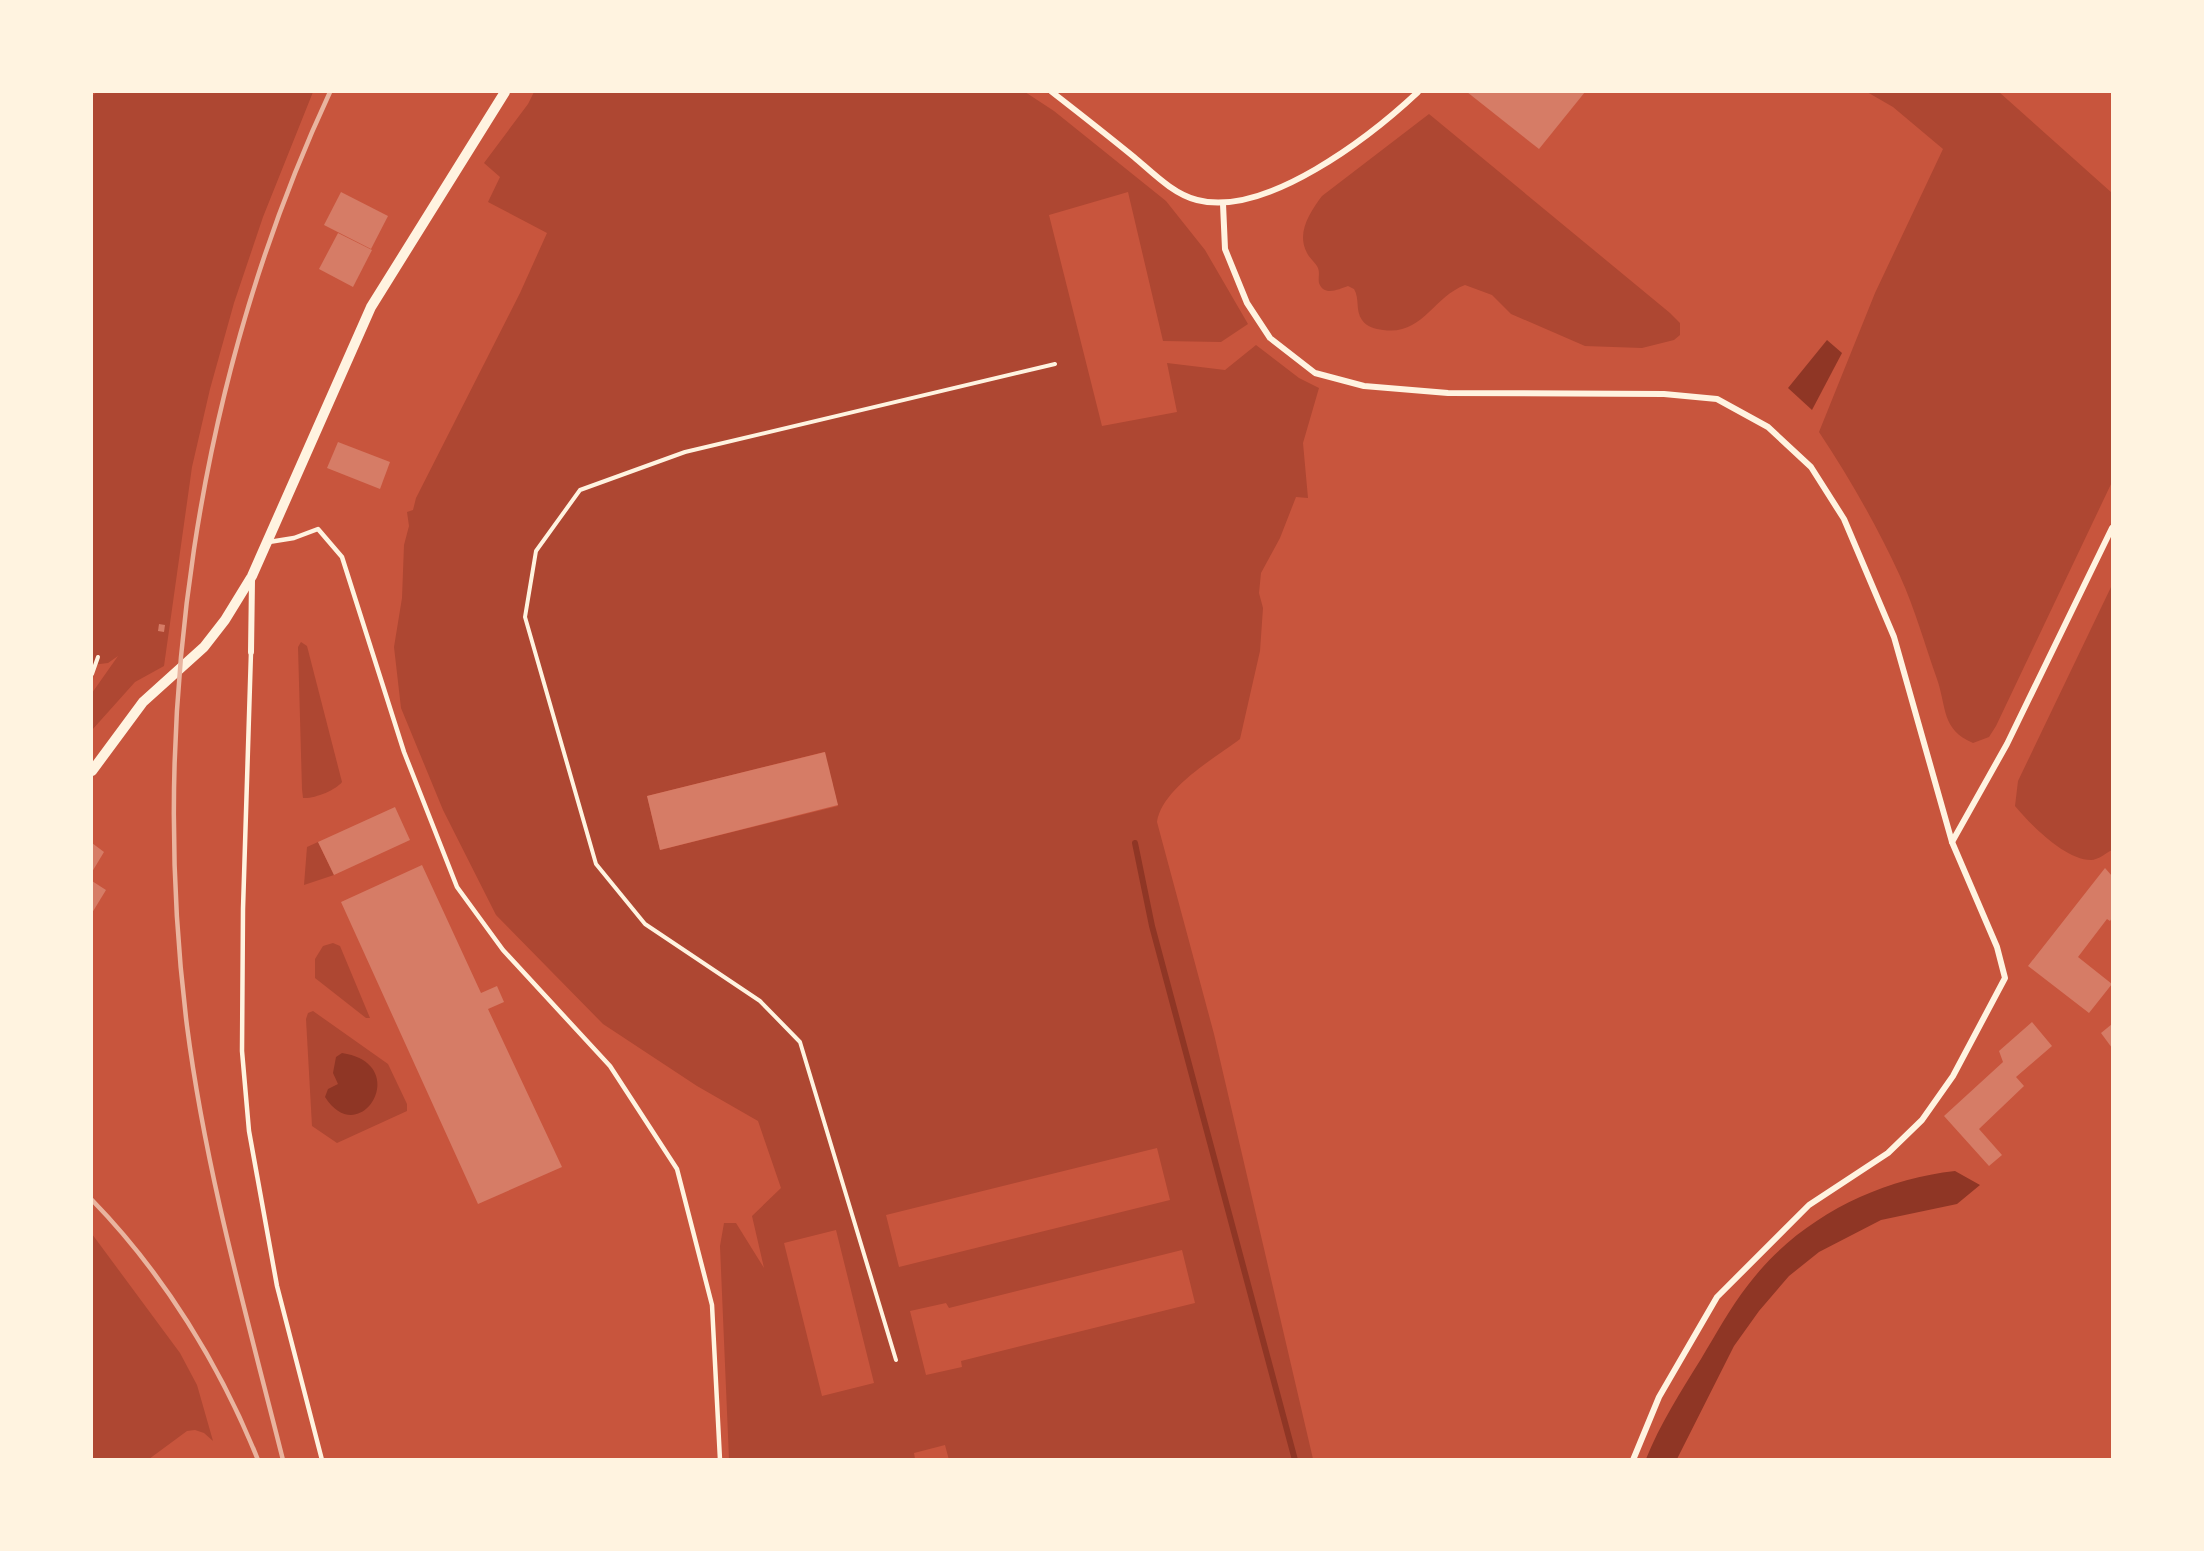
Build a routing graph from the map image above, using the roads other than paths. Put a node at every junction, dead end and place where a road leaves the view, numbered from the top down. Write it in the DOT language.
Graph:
graph roads {
  1 [pos="505,92"];
  2 [pos="1052,92"];
  3 [pos="1418,92"];
  4 [pos="1223,204"];
  5 [pos="2112,528"];
  6 [pos="269,542"];
  7 [pos="252,576"];
  8 [pos="251,652"];
  9 [pos="92,771"];
  10 [pos="1952,842"];
  11 [pos="322,1460"];
  12 [pos="720,1460"];
  13 [pos="1633,1460"];
  1 -- 6 [label="street"];
  2 -- 4 [label="street"];
  3 -- 4 [label="street"];
  4 -- 10 [label="street"];
  5 -- 10 [label="street"];
  6 -- 7 [label="street"];
  6 -- 12 [label="lane"];
  7 -- 8 [label="street"];
  7 -- 9 [label="street"];
  8 -- 11 [label="lane"];
  10 -- 13 [label="street"];
}
